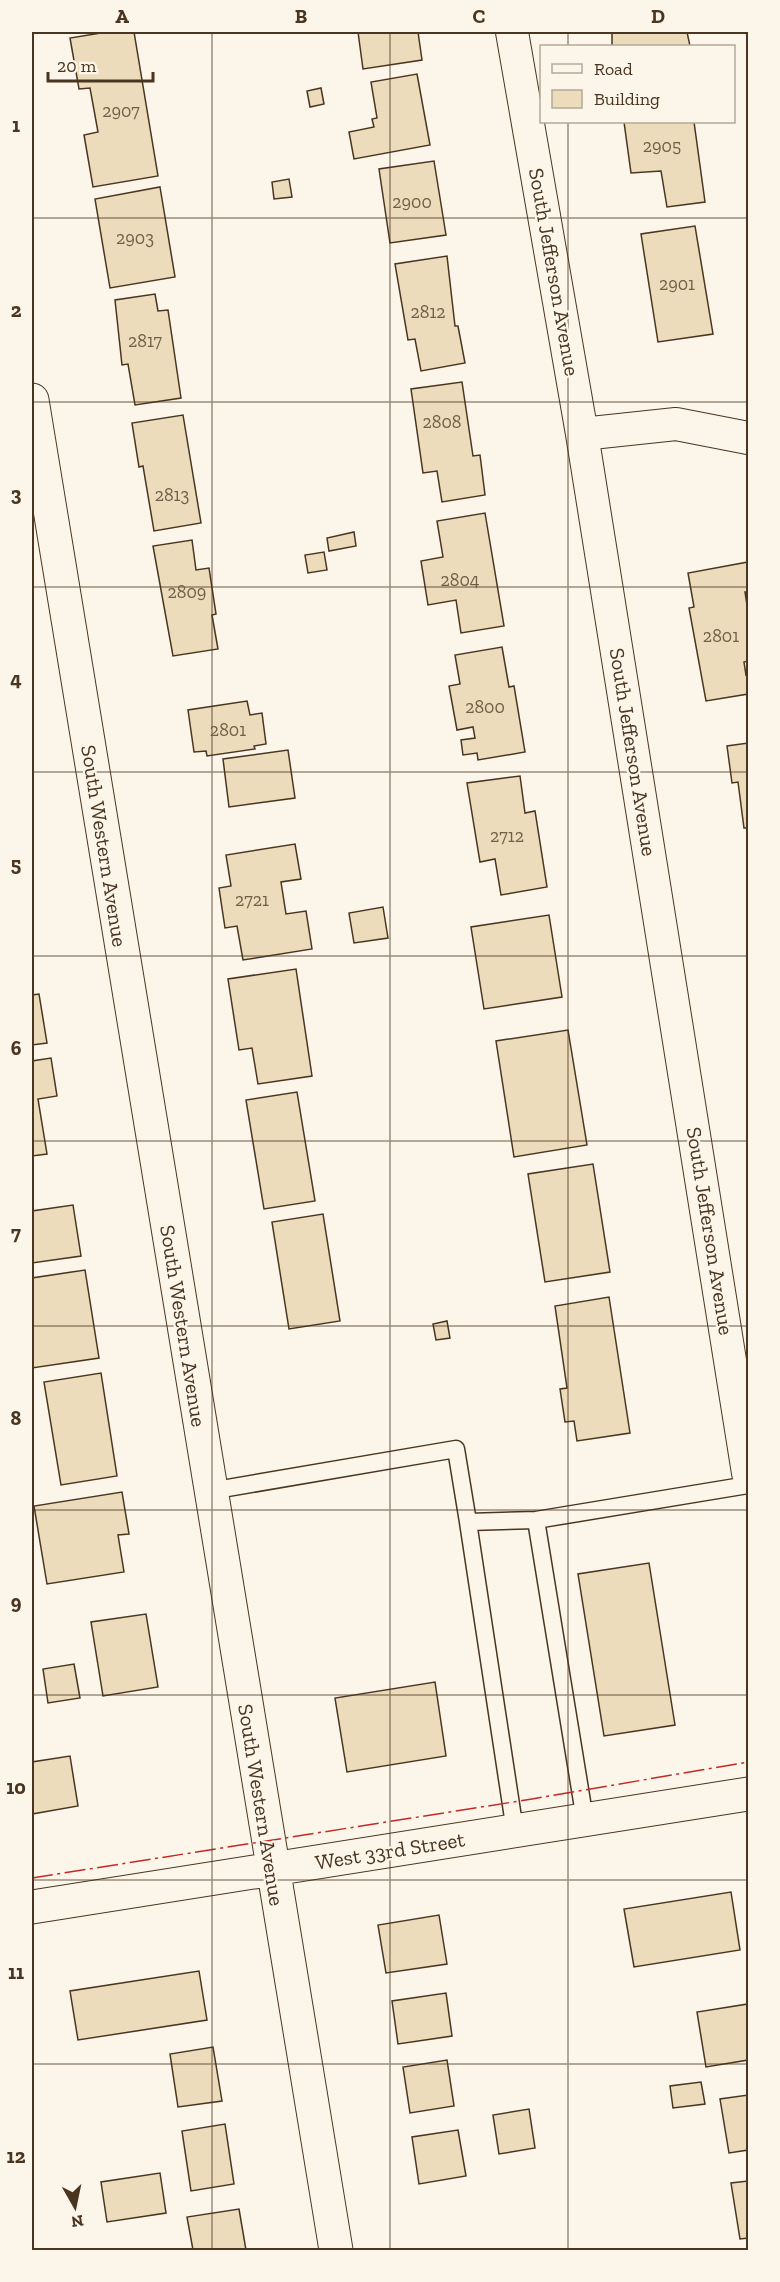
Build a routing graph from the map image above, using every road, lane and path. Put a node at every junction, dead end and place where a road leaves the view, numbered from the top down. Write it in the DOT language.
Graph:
graph roads {
  1 [pos="512,32"];
  2 [pos="32,400"];
  3 [pos="582,434"];
  4 [pos="748,438"];
  5 [pos="748,1473"];
  6 [pos="748,1485"];
  7 [pos="210,1491"];
  8 [pos="536,1520"];
  9 [pos="468,1522"];
  10 [pos="748,1794"];
  11 [pos="585,1820"];
  12 [pos="515,1832"];
  13 [pos="271,1870"];
  14 [pos="32,1907"];
  15 [pos="336,2250"];
  1 -- 3 [label="street, South Jefferson Avenue"];
  2 -- 7 [label="street, South Western Avenue"];
  3 -- 4 [label="street"];
  3 -- 5 [label="street, South Jefferson Avenue"];
  6 -- 8 [label="lane"];
  7 -- 9 [label="lane"];
  7 -- 13 [label="street, South Western Avenue"];
  8 -- 9 [label="lane"];
  8 -- 11 [label="lane"];
  9 -- 12 [label="lane"];
  10 -- 11 [label="street, West 33rd Street"];
  11 -- 12 [label="street, West 33rd Street"];
  12 -- 13 [label="street, West 33rd Street"];
  13 -- 14 [label="street, West 33rd Street"];
  13 -- 15 [label="street, South Western Avenue"];
}
